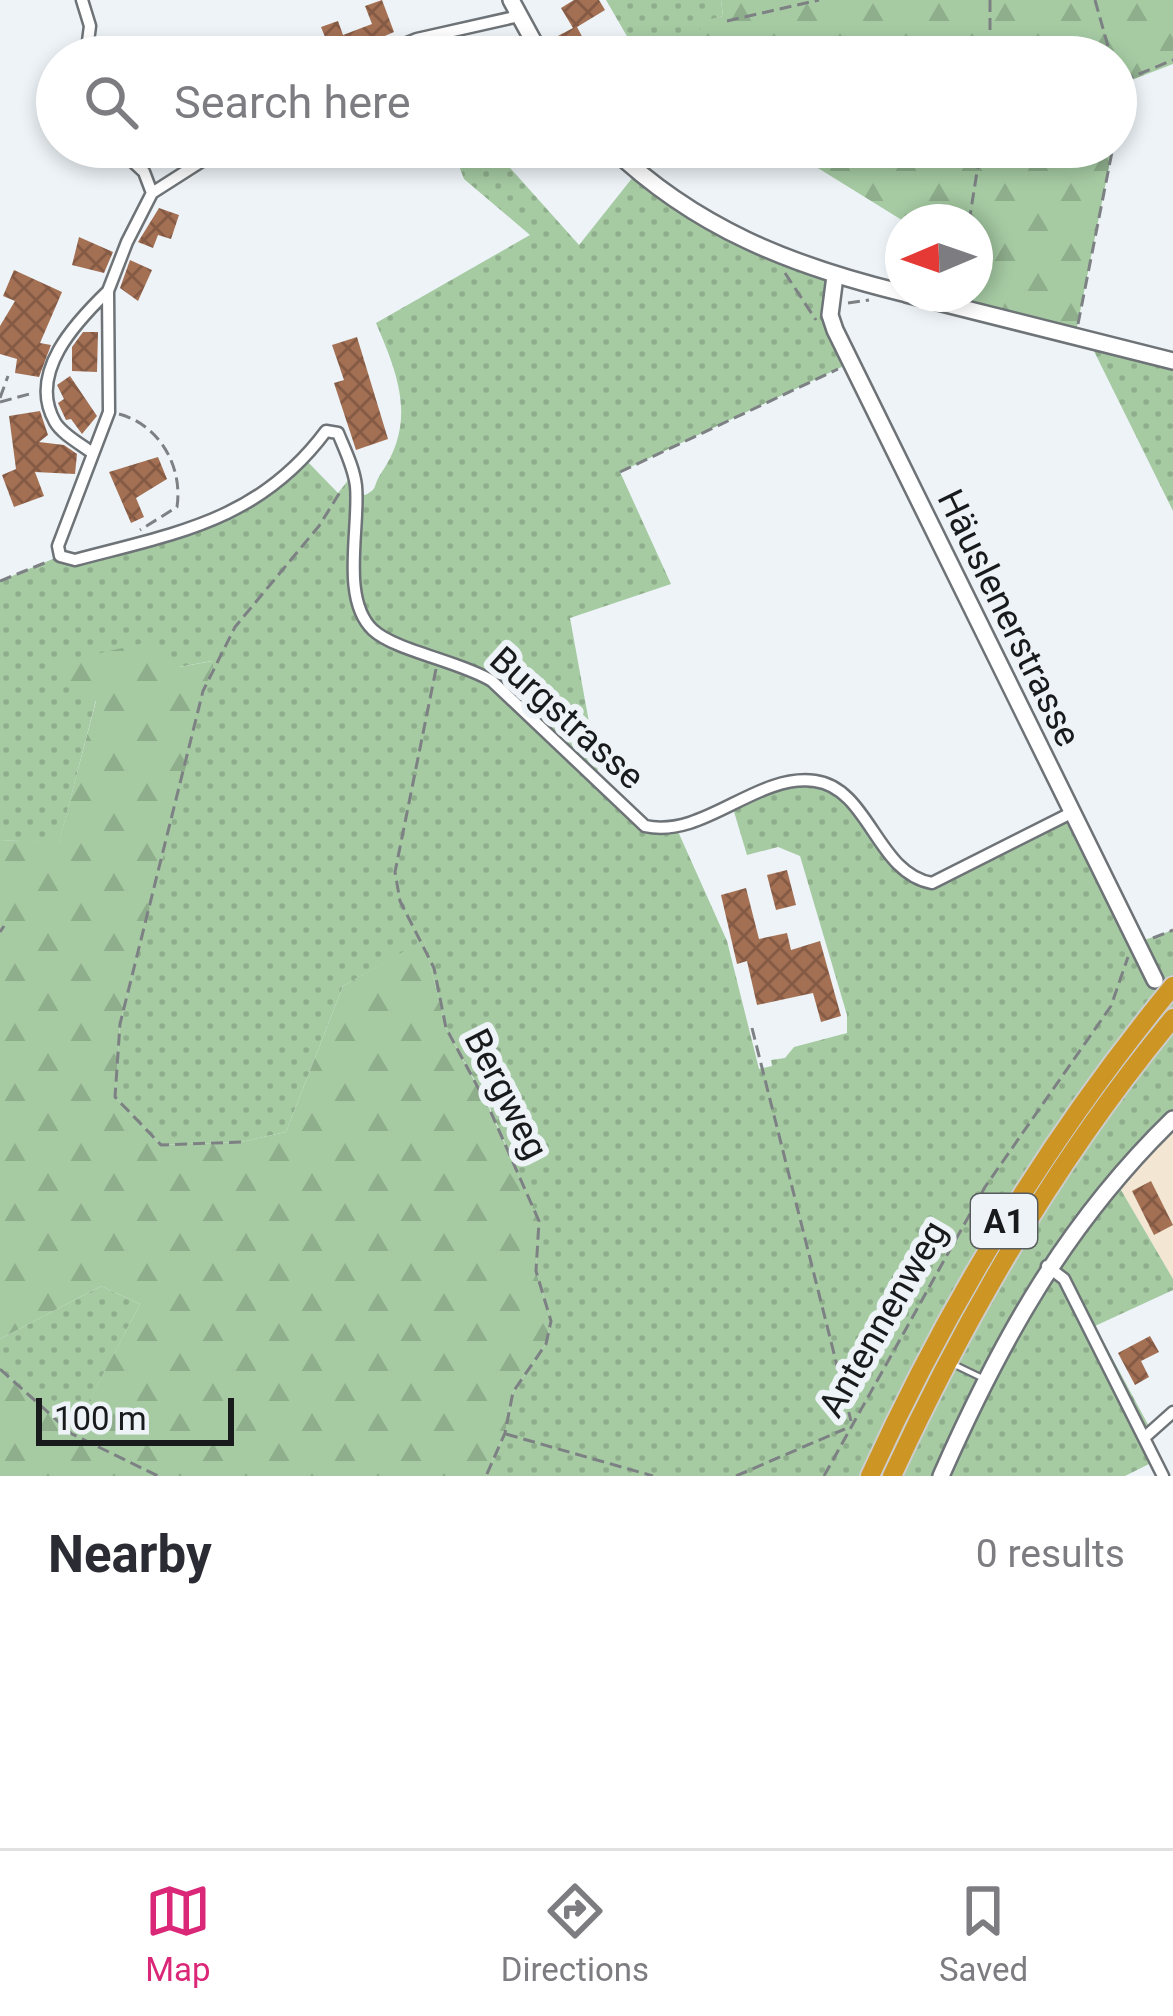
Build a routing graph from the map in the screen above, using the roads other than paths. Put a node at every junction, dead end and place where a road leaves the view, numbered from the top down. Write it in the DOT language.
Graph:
graph roads {
  1 [pos="82,0"];
  2 [pos="515,8"];
  3 [pos="89,36"];
  4 [pos="426,36"];
  5 [pos="530,36"];
  6 [pos="140,168"];
  7 [pos="191,168"];
  8 [pos="636,168"];
  9 [pos="152,193"];
  10 [pos="835,276"];
  11 [pos="885,289"];
  12 [pos="108,291"];
  13 [pos="976,312"];
  14 [pos="1173,361"];
  15 [pos="91,452"];
  16 [pos="1071,813"];
  17 [pos="1164,983"];
  18 [pos="1173,1018"];
  19 [pos="1173,1119"];
  20 [pos="1047,1266"];
  21 [pos="948,1361"];
  22 [pos="984,1379"];
  23 [pos="1173,1412"];
  24 [pos="1145,1437"];
  25 [pos="870,1476"];
  26 [pos="892,1476"];
  27 [pos="941,1476"];
  28 [pos="1163,1476"];
  1 -- 3 [label="street"];
  2 -- 4 [label="street"];
  2 -- 5 [label="street"];
  6 -- 9 [label="street"];
  7 -- 9 [label="street"];
  8 -- 10 [label="street"];
  9 -- 12 [label="street"];
  10 -- 11 [label="street"];
  10 -- 16 [label="street, Häuslenerstrasse"];
  12 -- 15 [label="street"];
  12 -- 15 [label="street"];
  13 -- 14 [label="street"];
  15 -- 16 [label="street, Burgstrasse"];
  16 -- 17 [label="street, Häuslenerstrasse"];
  17 -- 25 [label="highway, A1"];
  18 -- 21 [label="highway, A1"];
  19 -- 20 [label="street"];
  20 -- 22 [label="street"];
  20 -- 24 [label="street"];
  21 -- 22 [label="lane"];
  21 -- 26 [label="highway, A1"];
  22 -- 27 [label="street"];
  23 -- 24 [label="street"];
  24 -- 28 [label="street"];
}
